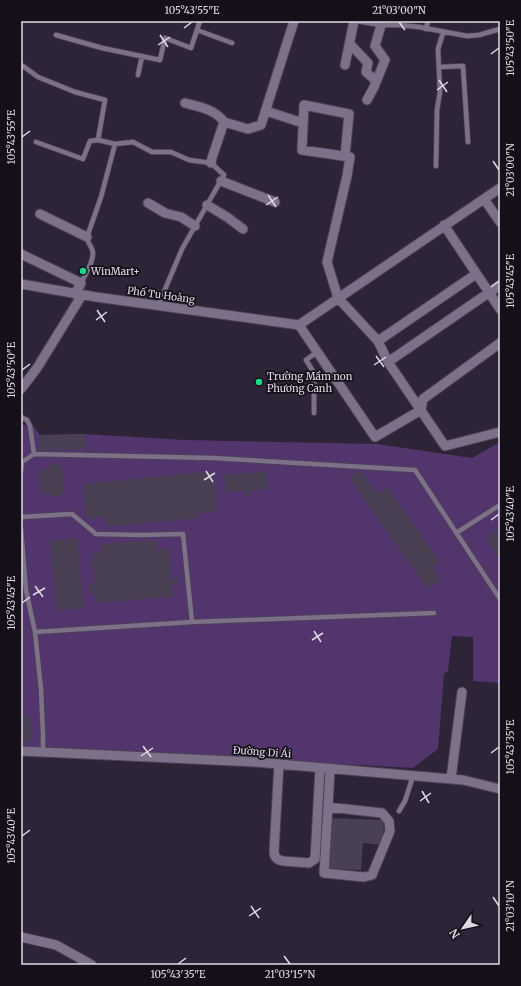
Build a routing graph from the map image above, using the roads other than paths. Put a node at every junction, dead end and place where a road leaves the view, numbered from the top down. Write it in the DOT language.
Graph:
graph roads {
  1 [pos="200,21"];
  2 [pos="294,21"];
  3 [pos="355,21"];
  4 [pos="428,21"];
  5 [pos="403,23"];
  6 [pos="381,25"];
  7 [pos="426,29"];
  8 [pos="500,29"];
  9 [pos="197,30"];
  10 [pos="443,33"];
  11 [pos="56,35"];
  12 [pos="232,43"];
  13 [pos="350,44"];
  14 [pos="142,56"];
  15 [pos="345,65"];
  16 [pos="23,66"];
  17 [pos="439,67"];
  18 [pos="138,75"];
  19 [pos="376,81"];
  20 [pos="367,100"];
  21 [pos="185,103"];
  22 [pos="266,111"];
  23 [pos="224,122"];
  24 [pos="303,123"];
  25 [pos="98,140"];
  26 [pos="36,142"];
  27 [pos="468,142"];
  28 [pos="115,144"];
  29 [pos="345,156"];
  30 [pos="211,164"];
  31 [pos="436,166"];
  32 [pos="221,181"];
  33 [pos="500,188"];
  34 [pos="484,199"];
  35 [pos="275,202"];
  36 [pos="148,203"];
  37 [pos="207,205"];
  38 [pos="40,214"];
  39 [pos="500,222"];
  40 [pos="444,225"];
  41 [pos="195,226"];
  42 [pos="243,229"];
  43 [pos="87,237"];
  44 [pos="21,254"];
  45 [pos="476,274"];
  46 [pos="80,283"];
  47 [pos="21,284"];
  48 [pos="500,285"];
  49 [pos="489,293"];
  50 [pos="79,294"];
  51 [pos="338,298"];
  52 [pos="158,306"];
  53 [pos="500,309"];
  54 [pos="299,325"];
  55 [pos="378,341"];
  56 [pos="500,343"];
  57 [pos="317,352"];
  58 [pos="388,362"];
  59 [pos="21,389"];
  60 [pos="421,410"];
  61 [pos="314,413"];
  62 [pos="21,417"];
  63 [pos="500,432"];
  64 [pos="34,454"];
  65 [pos="21,472"];
  66 [pos="500,505"];
  67 [pos="21,517"];
  68 [pos="21,529"];
  69 [pos="456,533"];
  70 [pos="23,590"];
  71 [pos="499,596"];
  72 [pos="434,613"];
  73 [pos="192,622"];
  74 [pos="35,632"];
  75 [pos="462,692"];
  76 [pos="21,751"];
  77 [pos="42,752"];
  78 [pos="279,764"];
  79 [pos="320,768"];
  80 [pos="330,769"];
  81 [pos="413,776"];
  82 [pos="451,779"];
  83 [pos="500,789"];
  84 [pos="328,807"];
  85 [pos="399,811"];
  86 [pos="21,937"];
  87 [pos="92,965"];
  1 -- 9 [label="lane"];
  2 -- 22 [label="street"];
  3 -- 6 [label="lane"];
  3 -- 13 [label="street"];
  4 -- 7 [label="lane"];
  5 -- 6 [label="lane"];
  5 -- 7 [label="lane"];
  6 -- 19 [label="street"];
  7 -- 10 [label="lane"];
  8 -- 10 [label="lane"];
  9 -- 12 [label="lane"];
  9 -- 14 [label="lane"];
  10 -- 17 [label="lane"];
  11 -- 14 [label="lane"];
  13 -- 15 [label="street"];
  13 -- 19 [label="street"];
  14 -- 18 [label="lane"];
  16 -- 25 [label="lane"];
  17 -- 27 [label="lane"];
  17 -- 31 [label="lane"];
  19 -- 20 [label="street"];
  21 -- 23 [label="street"];
  22 -- 23 [label="street"];
  22 -- 24 [label="street"];
  23 -- 30 [label="street"];
  24 -- 29 [label="street"];
  24 -- 29 [label="street"];
  25 -- 26 [label="lane"];
  25 -- 28 [label="lane"];
  28 -- 30 [label="lane"];
  28 -- 43 [label="lane"];
  29 -- 51 [label="street"];
  30 -- 32 [label="lane"];
  32 -- 35 [label="street"];
  32 -- 37 [label="lane"];
  33 -- 34 [label="street"];
  34 -- 39 [label="street"];
  34 -- 40 [label="street"];
  36 -- 41 [label="street"];
  37 -- 41 [label="lane"];
  37 -- 42 [label="street"];
  38 -- 43 [label="street"];
  40 -- 45 [label="street"];
  40 -- 51 [label="street"];
  41 -- 52 [label="lane"];
  43 -- 46 [label="lane"];
  44 -- 46 [label="street"];
  45 -- 49 [label="street"];
  45 -- 55 [label="street"];
  46 -- 50 [label="street"];
  47 -- 50 [label="street, Phố Tu Hoàng"];
  48 -- 49 [label="street"];
  49 -- 53 [label="street"];
  49 -- 58 [label="street"];
  50 -- 52 [label="street, Phố Tu Hoàng"];
  50 -- 59 [label="street"];
  51 -- 54 [label="street"];
  51 -- 55 [label="street"];
  52 -- 54 [label="street, Phố Tu Hoàng"];
  54 -- 57 [label="street"];
  55 -- 58 [label="street"];
  56 -- 60 [label="street"];
  57 -- 60 [label="street"];
  57 -- 61 [label="lane"];
  58 -- 60 [label="street"];
  60 -- 63 [label="street"];
  62 -- 64 [label="lane"];
  64 -- 65 [label="lane"];
  64 -- 69 [label="lane"];
  66 -- 69 [label="lane"];
  67 -- 73 [label="lane"];
  68 -- 70 [label="lane"];
  69 -- 71 [label="lane"];
  70 -- 74 [label="lane"];
  72 -- 73 [label="lane"];
  73 -- 74 [label="lane"];
  74 -- 77 [label="lane"];
  75 -- 82 [label="street"];
  76 -- 77 [label="street, Đường Di Ái"];
  77 -- 78 [label="street, Đường Di Ái"];
  78 -- 79 [label="street, Đường Di Ái"];
  78 -- 79 [label="street"];
  79 -- 80 [label="street, Đường Di Ái"];
  80 -- 81 [label="street, Đường Di Ái"];
  80 -- 84 [label="street"];
  81 -- 82 [label="street, Đường Di Ái"];
  81 -- 85 [label="lane"];
  82 -- 83 [label="street, Đường Di Ái"];
  84 -- 84 [label="street"];
  86 -- 87 [label="street"];
}
